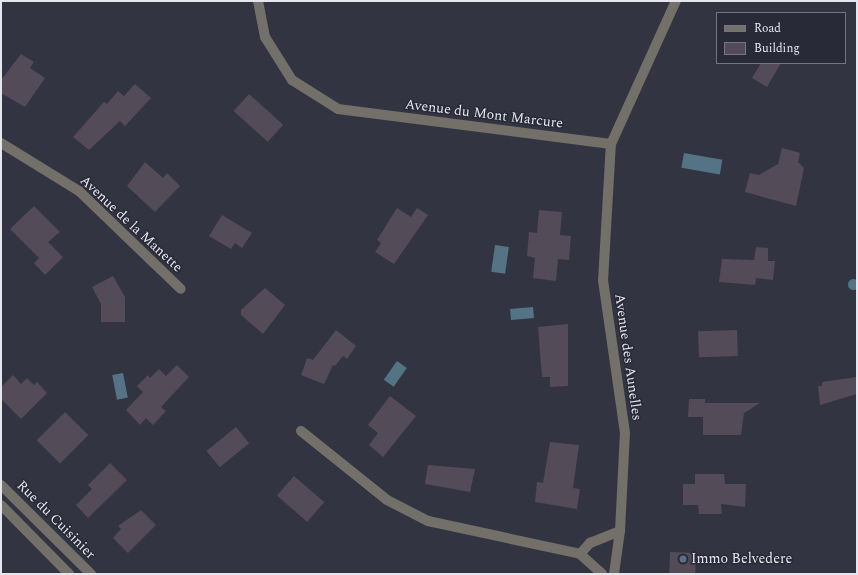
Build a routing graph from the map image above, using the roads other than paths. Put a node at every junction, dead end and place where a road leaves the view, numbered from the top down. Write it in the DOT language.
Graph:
graph roads {
  1 [pos="258,1"];
  2 [pos="676,1"];
  3 [pos="1,143"];
  4 [pos="611,144"];
  5 [pos="180,289"];
  6 [pos="300,431"];
  7 [pos="1,485"];
  8 [pos="1,505"];
  9 [pos="620,531"];
  10 [pos="580,554"];
  11 [pos="69,574"];
  12 [pos="91,574"];
  13 [pos="602,574"];
  14 [pos="614,574"];
  1 -- 4 [label="street, Avenue du Mont Marcure"];
  2 -- 4 [label="street"];
  3 -- 5 [label="street, Avenue de la Manette"];
  4 -- 9 [label="street, Avenue des Aunelles"];
  6 -- 10 [label="street"];
  7 -- 12 [label="street, Rue du Cuisinier"];
  8 -- 11 [label="street, Rue du Cuisinier"];
  9 -- 10 [label="street"];
  9 -- 14 [label="street, Avenue des Aunelles"];
  10 -- 13 [label="street"];
}
